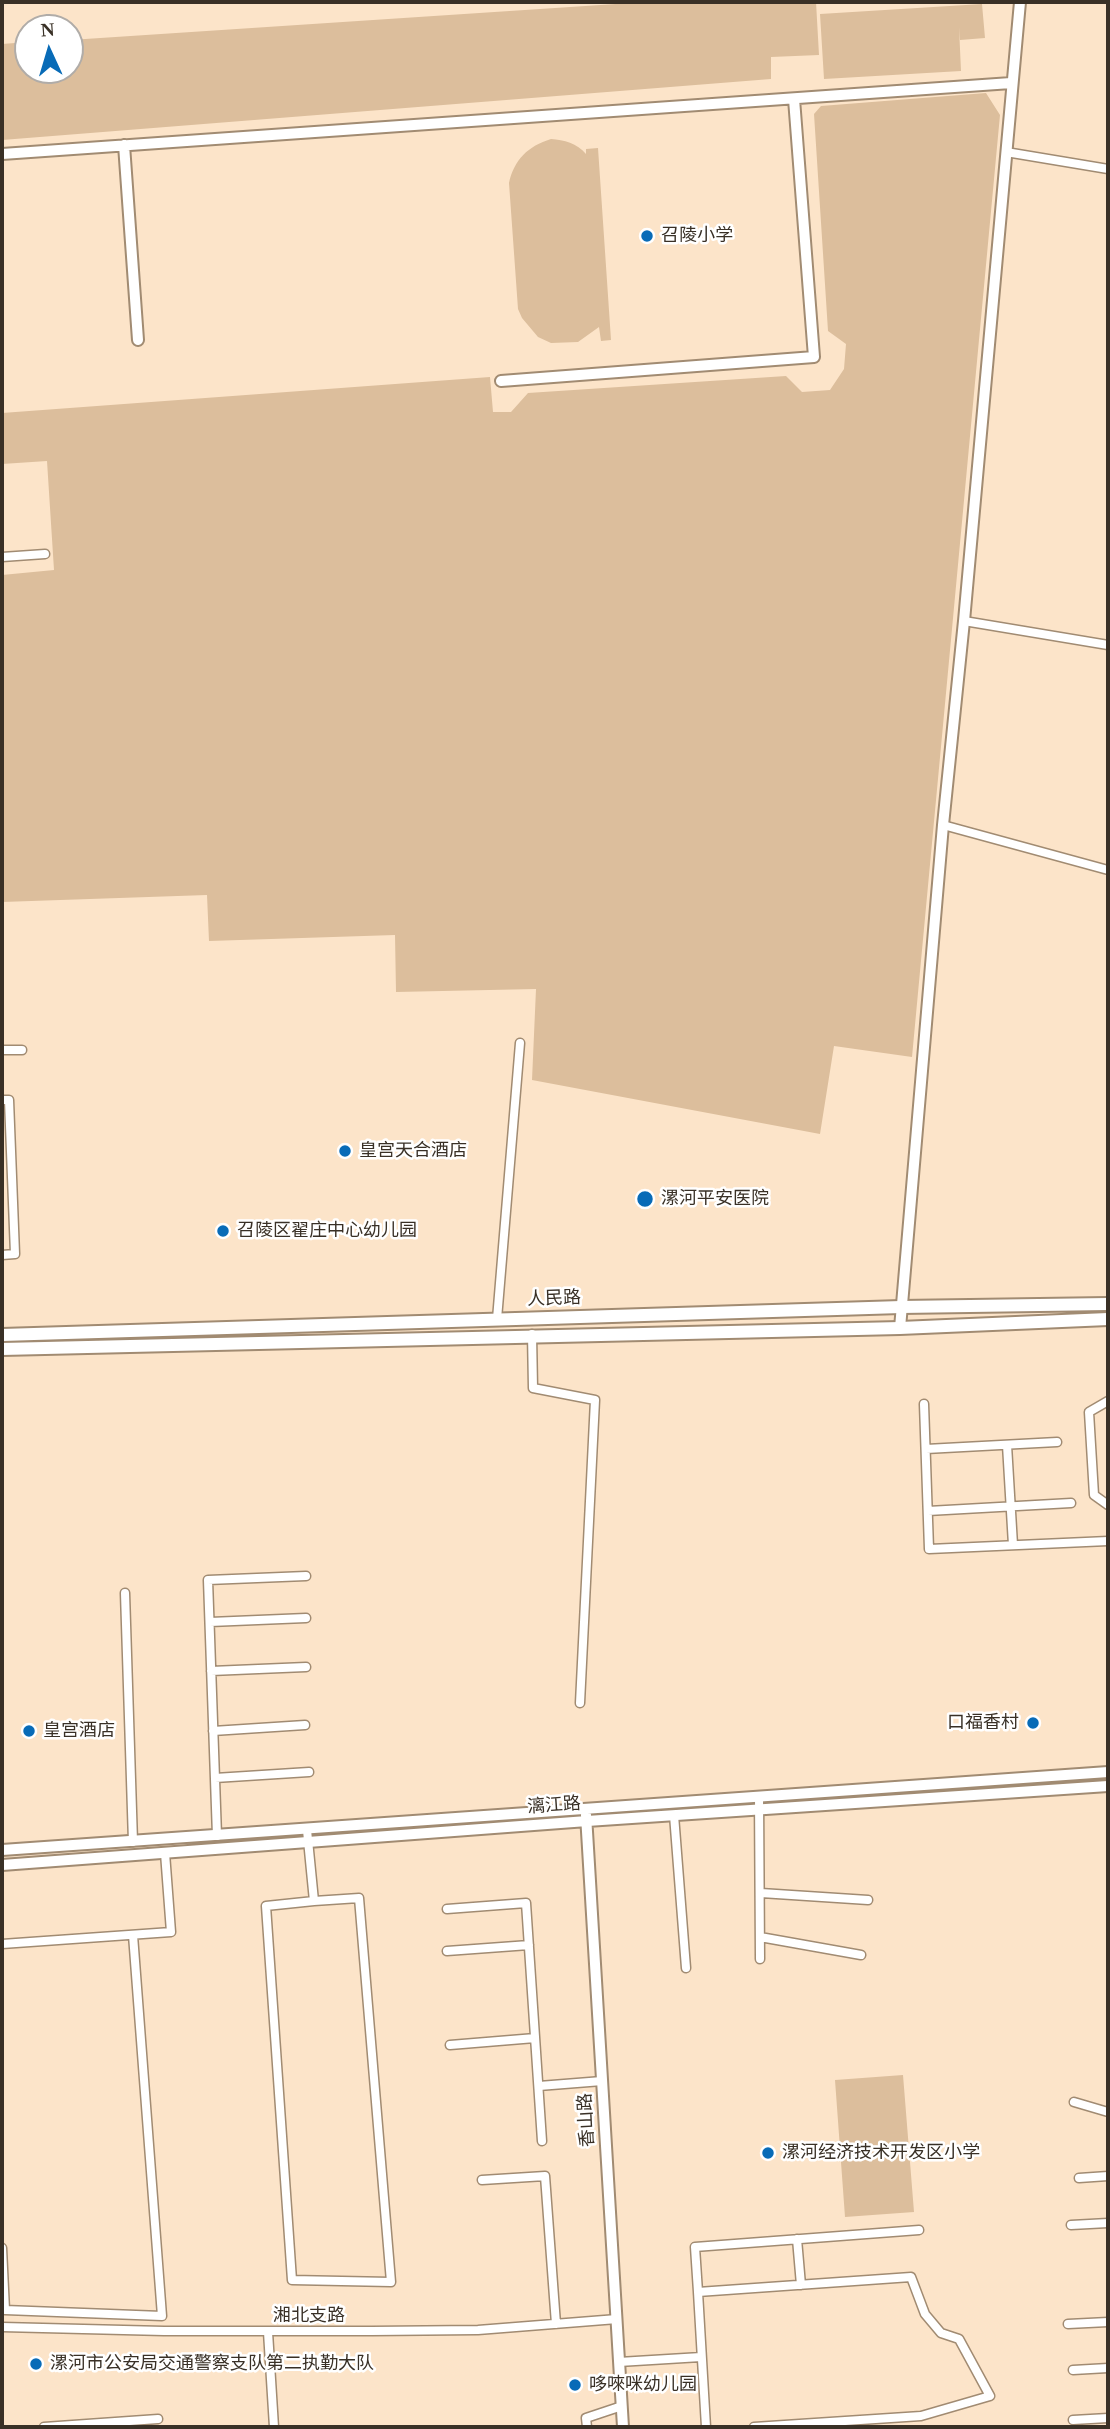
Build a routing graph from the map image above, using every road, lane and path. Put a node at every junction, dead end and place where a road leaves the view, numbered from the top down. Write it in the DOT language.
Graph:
graph roads {
  1 [pos="1020,2"];
  2 [pos="1011,83"];
  3 [pos="794,99"];
  4 [pos="124,145"];
  5 [pos="1006,152"];
  6 [pos="2,154"];
  7 [pos="1108,169"];
  8 [pos="138,340"];
  9 [pos="501,381"];
  10 [pos="45,554"];
  11 [pos="2,557"];
  12 [pos="964,621"];
  13 [pos="1108,645"];
  14 [pos="943,825"];
  15 [pos="1108,870"];
  16 [pos="520,1043"];
  17 [pos="2,1050"];
  18 [pos="22,1050"];
  19 [pos="2,1100"];
  20 [pos="6,1134"];
  21 [pos="7,1164"];
  22 [pos="2,1194"];
  23 [pos="13,1194"];
  24 [pos="14,1225"];
  25 [pos="2,1226"];
  26 [pos="2,1255"];
  27 [pos="1108,1304"];
  28 [pos="901,1307"];
  29 [pos="497,1319"];
  30 [pos="1108,1319"];
  31 [pos="900,1328"];
  32 [pos="2,1335"];
  33 [pos="533,1335"];
  34 [pos="2,1349"];
  35 [pos="1108,1401"];
  36 [pos="924,1404"];
  37 [pos="1057,1442"];
  38 [pos="1007,1445"];
  39 [pos="926,1449"];
  40 [pos="1071,1503"];
  41 [pos="1108,1505"];
  42 [pos="1011,1506"];
  43 [pos="928,1511"];
  44 [pos="1108,1541"];
  45 [pos="1013,1545"];
  46 [pos="306,1576"];
  47 [pos="125,1593"];
  48 [pos="306,1619"];
  49 [pos="209,1622"];
  50 [pos="306,1667"];
  51 [pos="211,1671"];
  52 [pos="580,1703"];
  53 [pos="305,1725"];
  54 [pos="214,1731"];
  55 [pos="309,1772"];
  56 [pos="1108,1772"];
  57 [pos="215,1779"];
  58 [pos="1108,1786"];
  59 [pos="759,1797"];
  60 [pos="760,1810"];
  61 [pos="674,1815"];
  62 [pos="586,1816"];
  63 [pos="217,1836"];
  64 [pos="307,1836"];
  65 [pos="133,1842"];
  66 [pos="2,1850"];
  67 [pos="165,1853"];
  68 [pos="2,1865"];
  69 [pos="761,1893"];
  70 [pos="868,1900"];
  71 [pos="314,1901"];
  72 [pos="447,1909"];
  73 [pos="133,1935"];
  74 [pos="760,1937"];
  75 [pos="2,1944"];
  76 [pos="529,1945"];
  77 [pos="447,1951"];
  78 [pos="861,1955"];
  79 [pos="760,1959"];
  80 [pos="685,1968"];
  81 [pos="535,2038"];
  82 [pos="450,2045"];
  83 [pos="602,2081"];
  84 [pos="539,2086"];
  85 [pos="1074,2102"];
  86 [pos="1108,2112"];
  87 [pos="542,2141"];
  88 [pos="1108,2176"];
  89 [pos="1079,2178"];
  90 [pos="482,2180"];
  91 [pos="1108,2223"];
  92 [pos="1071,2225"];
  93 [pos="919,2230"];
  94 [pos="797,2239"];
  95 [pos="2,2248"];
  96 [pos="801,2285"];
  97 [pos="698,2292"];
  98 [pos="617,2319"];
  99 [pos="1108,2322"];
  100 [pos="556,2324"];
  101 [pos="1068,2324"];
  102 [pos="2,2327"];
  103 [pos="268,2332"];
  104 [pos="701,2357"];
  105 [pos="619,2362"];
  106 [pos="1108,2368"];
  107 [pos="1073,2370"];
  108 [pos="622,2406"];
  109 [pos="1108,2418"];
  110 [pos="158,2419"];
  111 [pos="1073,2420"];
  112 [pos="44,2427"];
  113 [pos="274,2427"];
  114 [pos="587,2427"];
  115 [pos="623,2427"];
  116 [pos="706,2427"];
  117 [pos="754,2427"];
  1 -- 2 [label="street"];
  2 -- 3 [label="street"];
  2 -- 5 [label="street"];
  3 -- 4 [label="street"];
  3 -- 9 [label="street"];
  4 -- 6 [label="street"];
  4 -- 8 [label="street"];
  5 -- 7 [label="street"];
  5 -- 12 [label="street"];
  10 -- 11 [label="street"];
  12 -- 13 [label="street"];
  12 -- 14 [label="street"];
  14 -- 15 [label="street"];
  14 -- 28 [label="street"];
  16 -- 29 [label="street"];
  17 -- 18 [label="street"];
  19 -- 20 [label="street"];
  20 -- 21 [label="street"];
  21 -- 23 [label="street"];
  22 -- 23 [label="street"];
  23 -- 24 [label="street"];
  24 -- 25 [label="street"];
  24 -- 26 [label="street"];
  27 -- 28 [label="main road, 人民路"];
  28 -- 29 [label="main road, 人民路"];
  28 -- 31 [label="street"];
  29 -- 32 [label="main road, 人民路"];
  30 -- 31 [label="main road, 人民路"];
  31 -- 33 [label="main road, 人民路"];
  33 -- 34 [label="main road, 人民路"];
  33 -- 52 [label="street"];
  35 -- 41 [label="street"];
  36 -- 39 [label="street"];
  37 -- 38 [label="street"];
  38 -- 39 [label="street"];
  38 -- 42 [label="street"];
  39 -- 43 [label="street"];
  40 -- 42 [label="street"];
  42 -- 43 [label="street"];
  42 -- 45 [label="street"];
  43 -- 45 [label="street"];
  44 -- 45 [label="street"];
  46 -- 49 [label="street"];
  47 -- 65 [label="street"];
  48 -- 49 [label="street"];
  49 -- 51 [label="street"];
  50 -- 51 [label="street"];
  51 -- 54 [label="street"];
  53 -- 54 [label="street"];
  54 -- 57 [label="street"];
  55 -- 57 [label="street"];
  56 -- 59 [label="street, 漓江路"];
  57 -- 63 [label="street"];
  58 -- 60 [label="street, 漓江路"];
  59 -- 60 [label="street"];
  59 -- 62 [label="street, 漓江路"];
  60 -- 61 [label="street, 漓江路"];
  60 -- 69 [label="street"];
  61 -- 62 [label="street, 漓江路"];
  61 -- 80 [label="street"];
  62 -- 64 [label="street, 漓江路"];
  62 -- 83 [label="street, 香山路"];
  63 -- 64 [label="street, 漓江路"];
  63 -- 65 [label="street, 漓江路"];
  64 -- 67 [label="street, 漓江路"];
  64 -- 71 [label="street"];
  65 -- 66 [label="street, 漓江路"];
  67 -- 68 [label="street, 漓江路"];
  67 -- 73 [label="street"];
  69 -- 70 [label="street"];
  69 -- 74 [label="street"];
  71 -- 71 [label="street"];
  72 -- 76 [label="street"];
  73 -- 75 [label="street"];
  73 -- 95 [label="street"];
  74 -- 78 [label="street"];
  74 -- 79 [label="street"];
  76 -- 77 [label="street"];
  76 -- 81 [label="street"];
  81 -- 82 [label="street"];
  81 -- 84 [label="street"];
  83 -- 84 [label="street"];
  83 -- 98 [label="street, 香山路"];
  84 -- 87 [label="street"];
  85 -- 86 [label="street"];
  88 -- 89 [label="street"];
  90 -- 100 [label="street"];
  91 -- 92 [label="street"];
  93 -- 94 [label="street"];
  94 -- 96 [label="street"];
  94 -- 97 [label="street"];
  96 -- 97 [label="street"];
  96 -- 117 [label="street"];
  97 -- 104 [label="street"];
  98 -- 100 [label="street, 湘北支路"];
  98 -- 105 [label="street, 香山路"];
  99 -- 101 [label="street"];
  100 -- 103 [label="street, 湘北支路"];
  102 -- 103 [label="street, 湘北支路"];
  103 -- 113 [label="street"];
  104 -- 105 [label="street"];
  104 -- 116 [label="street"];
  105 -- 108 [label="street, 香山路"];
  106 -- 107 [label="street"];
  108 -- 114 [label="street"];
  108 -- 115 [label="street, 香山路"];
  109 -- 111 [label="street"];
  110 -- 112 [label="street"];
}
